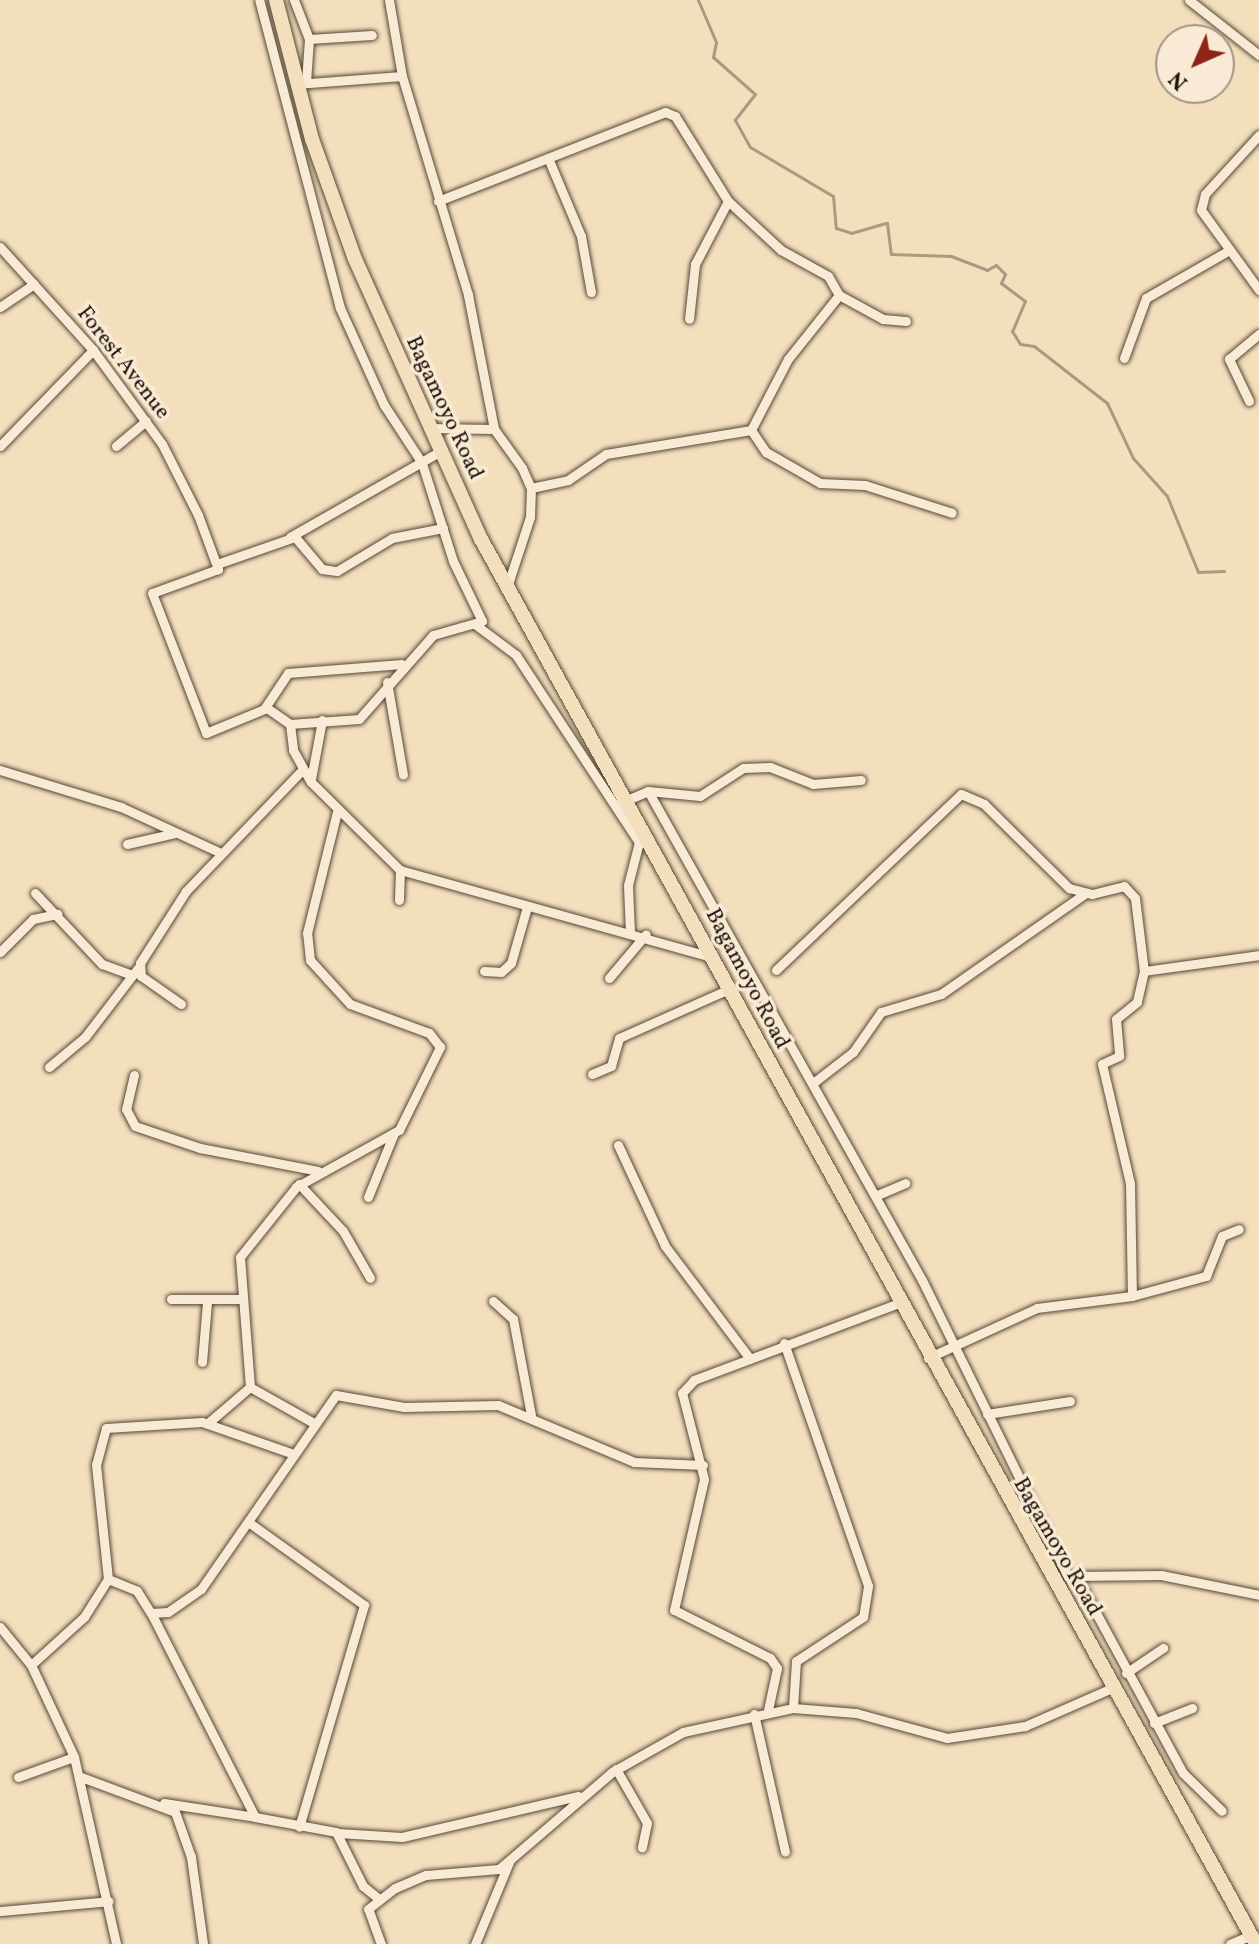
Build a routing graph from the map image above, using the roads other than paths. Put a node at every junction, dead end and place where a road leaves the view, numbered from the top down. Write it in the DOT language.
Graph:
graph roads {
  1 [pos="259,0"];
  2 [pos="276,0"];
  3 [pos="294,0"];
  4 [pos="389,0"];
  5 [pos="1189,0"];
  6 [pos="372,35"];
  7 [pos="309,39"];
  8 [pos="1259,55"];
  9 [pos="402,76"];
  10 [pos="301,83"];
  11 [pos="1259,135"];
  12 [pos="548,158"];
  13 [pos="438,201"];
  14 [pos="728,201"];
  15 [pos="0,247"];
  16 [pos="1226,252"];
  17 [pos="34,284"];
  18 [pos="1259,290"];
  19 [pos="591,292"];
  20 [pos="839,295"];
  21 [pos="0,307"];
  22 [pos="689,319"];
  23 [pos="906,321"];
  24 [pos="1259,334"];
  25 [pos="93,350"];
  26 [pos="1124,358"];
  27 [pos="1249,401"];
  28 [pos="146,421"];
  29 [pos="427,428"];
  30 [pos="494,429"];
  31 [pos="751,430"];
  32 [pos="0,446"];
  33 [pos="116,446"];
  34 [pos="439,452"];
  35 [pos="422,463"];
  36 [pos="531,488"];
  37 [pos="952,513"];
  38 [pos="443,528"];
  39 [pos="290,537"];
  40 [pos="217,564"];
  41 [pos="507,587"];
  42 [pos="476,625"];
  43 [pos="402,664"];
  44 [pos="387,682"];
  45 [pos="264,709"];
  46 [pos="322,720"];
  47 [pos="290,724"];
  48 [pos="303,769"];
  49 [pos="0,770"];
  50 [pos="403,775"];
  51 [pos="861,780"];
  52 [pos="311,782"];
  53 [pos="648,791"];
  54 [pos="627,800"];
  55 [pos="337,812"];
  56 [pos="179,833"];
  57 [pos="127,844"];
  58 [pos="221,853"];
  59 [pos="400,870"];
  60 [pos="892,871"];
  61 [pos="35,893"];
  62 [pos="1086,893"];
  63 [pos="399,900"];
  64 [pos="527,907"];
  65 [pos="57,914"];
  66 [pos="630,932"];
  67 [pos="646,934"];
  68 [pos="0,952"];
  69 [pos="1259,955"];
  70 [pos="709,956"];
  71 [pos="776,970"];
  72 [pos="484,971"];
  73 [pos="1144,971"];
  74 [pos="135,972"];
  75 [pos="609,978"];
  76 [pos="760,983"];
  77 [pos="727,990"];
  78 [pos="181,1004"];
  79 [pos="49,1067"];
  80 [pos="592,1074"];
  81 [pos="134,1075"];
  82 [pos="813,1083"];
  83 [pos="394,1133"];
  84 [pos="618,1145"];
  85 [pos="318,1171"];
  86 [pos="905,1183"];
  87 [pos="299,1184"];
  88 [pos="875,1196"];
  89 [pos="368,1197"];
  90 [pos="1239,1229"];
  91 [pos="370,1278"];
  92 [pos="1132,1296"];
  93 [pos="171,1299"];
  94 [pos="241,1299"];
  95 [pos="493,1301"];
  96 [pos="207,1303"];
  97 [pos="899,1303"];
  98 [pos="784,1343"];
  99 [pos="951,1346"];
  100 [pos="928,1358"];
  101 [pos="750,1359"];
  102 [pos="202,1362"];
  103 [pos="250,1387"];
  104 [pos="1070,1401"];
  105 [pos="987,1414"];
  106 [pos="531,1415"];
  107 [pos="312,1422"];
  108 [pos="208,1423"];
  109 [pos="291,1453"];
  110 [pos="703,1465"];
  111 [pos="251,1524"];
  112 [pos="1072,1576"];
  113 [pos="1051,1578"];
  114 [pos="108,1579"];
  115 [pos="1259,1595"];
  116 [pos="151,1613"];
  117 [pos="0,1627"];
  118 [pos="1163,1648"];
  119 [pos="31,1665"];
  120 [pos="1126,1673"];
  121 [pos="1112,1688"];
  122 [pos="793,1708"];
  123 [pos="1192,1708"];
  124 [pos="768,1710"];
  125 [pos="754,1714"];
  126 [pos="1154,1723"];
  127 [pos="74,1757"];
  128 [pos="616,1769"];
  129 [pos="18,1777"];
  130 [pos="81,1777"];
  131 [pos="582,1795"];
  132 [pos="164,1803"];
  133 [pos="1222,1811"];
  134 [pos="255,1817"];
  135 [pos="299,1827"];
  136 [pos="336,1832"];
  137 [pos="642,1847"];
  138 [pos="785,1852"];
  139 [pos="510,1860"];
  140 [pos="379,1899"];
  141 [pos="109,1901"];
  142 [pos="0,1911"];
  143 [pos="1253,1939"];
  144 [pos="116,1944"];
  145 [pos="203,1944"];
  146 [pos="381,1944"];
  147 [pos="475,1944"];
  148 [pos="1230,1944"];
  1 -- 35 [label="street"];
  2 -- 10 [label="highway, Bagamoyo Road"];
  3 -- 7 [label="street"];
  4 -- 9 [label="street"];
  5 -- 8 [label="street"];
  6 -- 7 [label="street"];
  7 -- 10 [label="street"];
  9 -- 10 [label="street"];
  9 -- 13 [label="street"];
  10 -- 29 [label="highway, Bagamoyo Road"];
  11 -- 16 [label="street"];
  12 -- 13 [label="street"];
  12 -- 14 [label="street"];
  12 -- 19 [label="street"];
  13 -- 30 [label="street"];
  14 -- 20 [label="street"];
  14 -- 22 [label="street"];
  15 -- 17 [label="street, Forest Avenue"];
  16 -- 18 [label="street"];
  16 -- 26 [label="street"];
  17 -- 21 [label="street"];
  17 -- 25 [label="street, Forest Avenue"];
  20 -- 23 [label="street"];
  20 -- 31 [label="street"];
  24 -- 27 [label="street"];
  25 -- 28 [label="street, Forest Avenue"];
  25 -- 32 [label="street"];
  28 -- 33 [label="street"];
  28 -- 40 [label="street, Forest Avenue"];
  29 -- 30 [label="street"];
  29 -- 34 [label="highway, Bagamoyo Road"];
  30 -- 36 [label="street"];
  31 -- 36 [label="street"];
  31 -- 37 [label="street"];
  34 -- 35 [label="street"];
  34 -- 41 [label="highway, Bagamoyo Road"];
  35 -- 38 [label="street"];
  35 -- 39 [label="street"];
  36 -- 41 [label="street"];
  38 -- 39 [label="street"];
  38 -- 42 [label="street"];
  39 -- 40 [label="street"];
  40 -- 45 [label="street"];
  41 -- 54 [label="highway, Bagamoyo Road"];
  42 -- 43 [label="street"];
  42 -- 66 [label="street"];
  43 -- 44 [label="street"];
  43 -- 45 [label="street"];
  44 -- 46 [label="street"];
  44 -- 50 [label="street"];
  45 -- 47 [label="street"];
  46 -- 47 [label="street"];
  46 -- 52 [label="street"];
  47 -- 48 [label="street"];
  48 -- 52 [label="street"];
  48 -- 58 [label="street"];
  49 -- 56 [label="street"];
  51 -- 53 [label="street"];
  52 -- 55 [label="street"];
  53 -- 54 [label="street"];
  53 -- 76 [label="street"];
  54 -- 70 [label="highway, Bagamoyo Road"];
  55 -- 59 [label="street"];
  55 -- 83 [label="street"];
  56 -- 57 [label="street"];
  56 -- 58 [label="street"];
  58 -- 74 [label="street"];
  59 -- 63 [label="street"];
  59 -- 64 [label="street"];
  60 -- 71 [label="street"];
  61 -- 65 [label="street"];
  62 -- 71 [label="street"];
  62 -- 73 [label="street"];
  62 -- 82 [label="street"];
  64 -- 66 [label="street"];
  64 -- 72 [label="street"];
  65 -- 68 [label="street"];
  65 -- 74 [label="street"];
  66 -- 67 [label="street"];
  67 -- 70 [label="street"];
  67 -- 75 [label="street"];
  69 -- 73 [label="street"];
  70 -- 77 [label="highway, Bagamoyo Road"];
  71 -- 76 [label="street"];
  73 -- 92 [label="street"];
  74 -- 78 [label="street"];
  74 -- 79 [label="street"];
  76 -- 82 [label="street"];
  77 -- 80 [label="street"];
  77 -- 97 [label="highway, Bagamoyo Road"];
  81 -- 85 [label="street"];
  82 -- 88 [label="street"];
  83 -- 85 [label="street"];
  83 -- 89 [label="street"];
  84 -- 101 [label="street"];
  85 -- 87 [label="street"];
  86 -- 88 [label="street"];
  87 -- 91 [label="street"];
  87 -- 94 [label="street"];
  88 -- 99 [label="street"];
  90 -- 92 [label="street"];
  92 -- 99 [label="street"];
  93 -- 96 [label="street"];
  94 -- 96 [label="street"];
  94 -- 103 [label="street"];
  95 -- 106 [label="street"];
  96 -- 102 [label="street"];
  97 -- 98 [label="street"];
  97 -- 100 [label="highway, Bagamoyo Road"];
  98 -- 101 [label="street"];
  98 -- 122 [label="street"];
  99 -- 100 [label="street"];
  99 -- 105 [label="street"];
  100 -- 113 [label="highway, Bagamoyo Road"];
  101 -- 110 [label="street"];
  103 -- 107 [label="street"];
  103 -- 108 [label="street"];
  104 -- 105 [label="street"];
  105 -- 112 [label="street"];
  106 -- 107 [label="street"];
  106 -- 110 [label="street"];
  107 -- 109 [label="street"];
  108 -- 109 [label="street"];
  108 -- 114 [label="street"];
  109 -- 111 [label="street"];
  110 -- 124 [label="street"];
  111 -- 116 [label="street"];
  111 -- 135 [label="street"];
  112 -- 113 [label="street"];
  112 -- 115 [label="street"];
  112 -- 120 [label="street"];
  113 -- 121 [label="highway, Bagamoyo Road"];
  114 -- 116 [label="street"];
  114 -- 119 [label="street"];
  116 -- 134 [label="street"];
  117 -- 119 [label="street"];
  118 -- 120 [label="street"];
  119 -- 127 [label="street"];
  120 -- 126 [label="street"];
  121 -- 122 [label="street"];
  121 -- 143 [label="highway, Bagamoyo Road"];
  122 -- 124 [label="street"];
  123 -- 126 [label="street"];
  124 -- 125 [label="street"];
  125 -- 128 [label="street"];
  125 -- 138 [label="street"];
  126 -- 133 [label="street"];
  127 -- 129 [label="street"];
  127 -- 130 [label="street"];
  128 -- 131 [label="street"];
  128 -- 137 [label="street"];
  130 -- 132 [label="street"];
  130 -- 141 [label="street"];
  131 -- 136 [label="street"];
  131 -- 139 [label="street"];
  132 -- 134 [label="street"];
  132 -- 145 [label="street"];
  134 -- 135 [label="street"];
  135 -- 136 [label="street"];
  136 -- 140 [label="street"];
  139 -- 140 [label="street"];
  139 -- 147 [label="street"];
  140 -- 146 [label="street"];
  141 -- 142 [label="street"];
  141 -- 144 [label="street"];
  143 -- 148 [label="street"];
}
